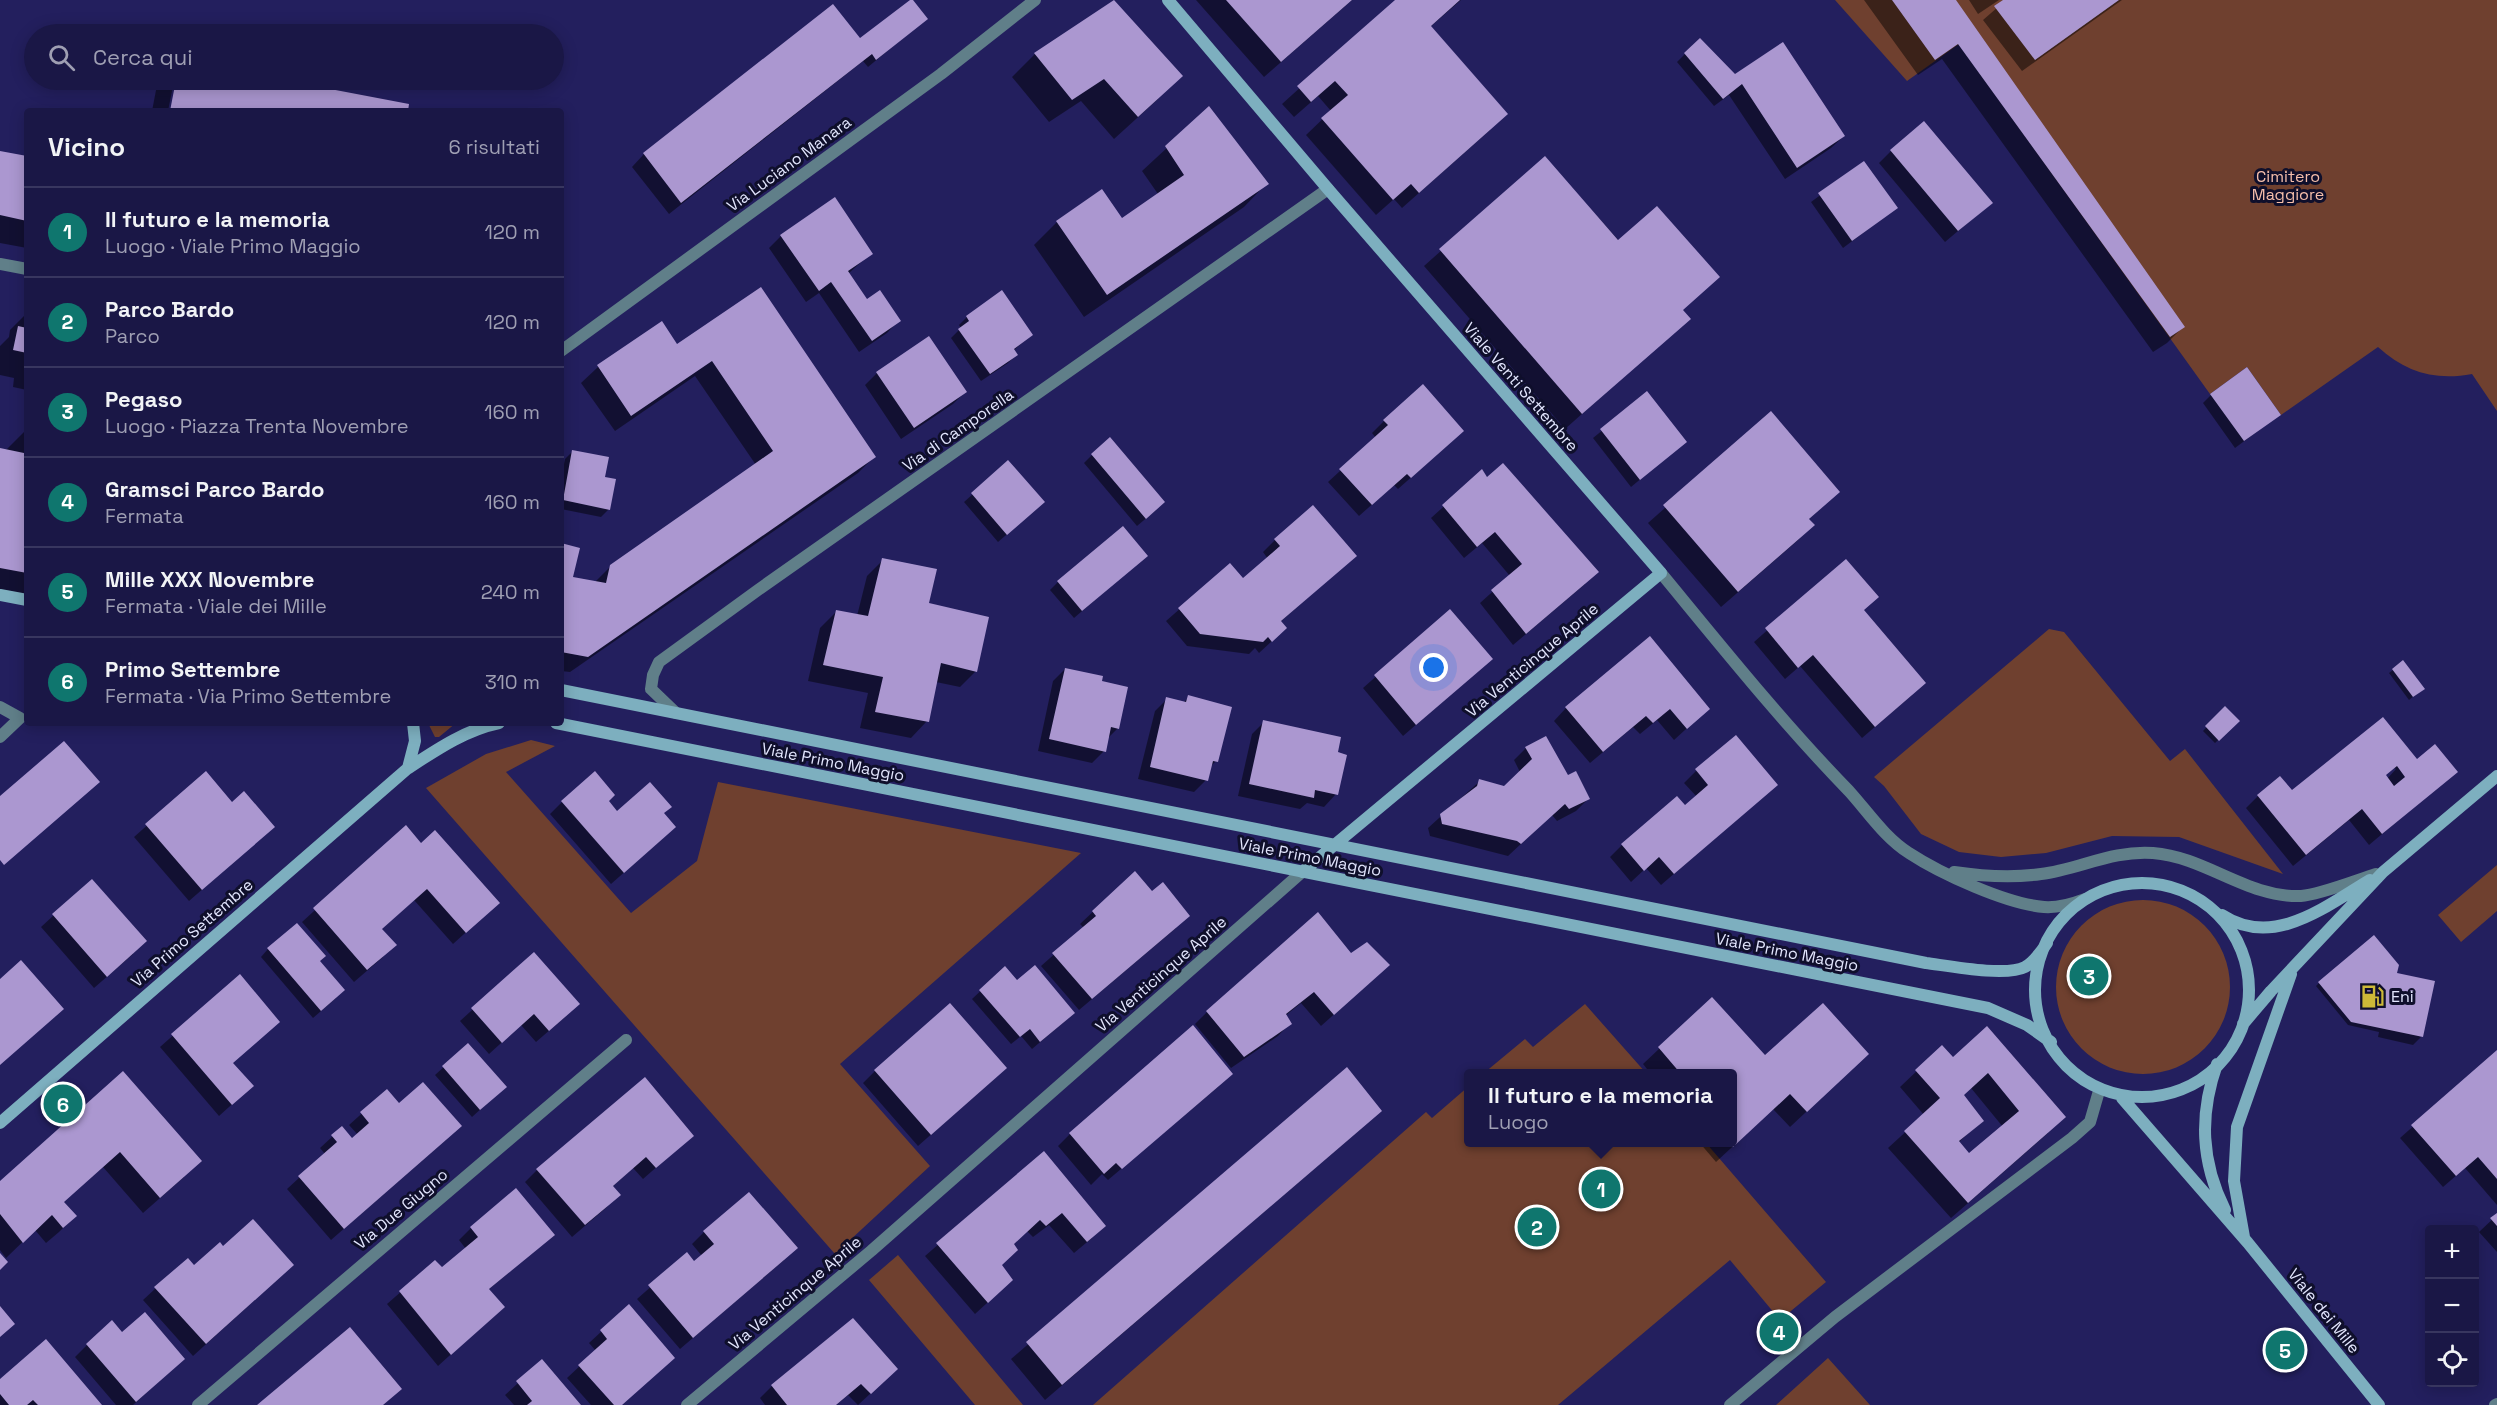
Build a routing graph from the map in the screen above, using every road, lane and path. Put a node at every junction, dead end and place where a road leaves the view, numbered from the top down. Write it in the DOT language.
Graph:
graph roads {
  1 [pos="1035,0"];
  2 [pos="1168,0"];
  3 [pos="1328,189"];
  4 [pos="0,264"];
  5 [pos="24,268"];
  6 [pos="564,349"];
  7 [pos="1661,573"];
  8 [pos="0,595"];
  9 [pos="24,599"];
  10 [pos="564,691"];
  11 [pos="0,707"];
  12 [pos="676,713"];
  13 [pos="564,725"];
  14 [pos="414,726"];
  15 [pos="490,726"];
  16 [pos="0,737"];
  17 [pos="407,769"];
  18 [pos="2497,776"];
  19 [pos="1335,846"];
  20 [pos="1944,871"];
  21 [pos="1302,872"];
  22 [pos="2383,872"];
  23 [pos="2085,899"];
  24 [pos="2214,909"];
  25 [pos="2047,943"];
  26 [pos="2294,966"];
  27 [pos="2242,1025"];
  28 [pos="626,1040"];
  29 [pos="2051,1042"];
  30 [pos="2217,1064"];
  31 [pos="2099,1091"];
  32 [pos="2122,1098"];
  33 [pos="0,1123"];
  34 [pos="2244,1238"];
  35 [pos="198,1405"];
  36 [pos="687,1405"];
  37 [pos="1730,1405"];
  38 [pos="2379,1405"];
  1 -- 6 [label="street, Via Luciano Manara"];
  2 -- 3 [label="main road, Viale Venti Settembre"];
  3 -- 7 [label="main road, Viale Venti Settembre"];
  3 -- 12 [label="street, Via di Camporella"];
  4 -- 5 [label="street"];
  7 -- 19 [label="main road, Via Venticinque Aprile"];
  7 -- 20 [label="street, Viale Venti Settembre"];
  8 -- 9 [label="main road"];
  10 -- 12 [label="main road, Viale Primo Maggio"];
  11 -- 16 [label="street"];
  12 -- 19 [label="main road, Viale Primo Maggio"];
  13 -- 21 [label="main road, Viale Primo Maggio"];
  14 -- 17 [label="main road"];
  15 -- 17 [label="main road, Via Primo Settembre"];
  17 -- 33 [label="main road, Via Primo Settembre"];
  18 -- 22 [label="main road"];
  19 -- 21 [label="main road, Via Venticinque Aprile"];
  19 -- 25 [label="main road, Viale Primo Maggio"];
  20 -- 22 [label="street"];
  20 -- 23 [label="street, Viale Venti Settembre"];
  21 -- 29 [label="main road, Viale Primo Maggio"];
  21 -- 36 [label="street, Via Venticinque Aprile"];
  22 -- 24 [label="main road"];
  22 -- 26 [label="main road"];
  23 -- 24 [label="main road"];
  23 -- 25 [label="main road"];
  24 -- 27 [label="main road"];
  25 -- 29 [label="main road"];
  26 -- 27 [label="main road"];
  26 -- 34 [label="main road"];
  27 -- 30 [label="main road"];
  28 -- 35 [label="street, Via Due Giugno"];
  29 -- 31 [label="main road"];
  30 -- 32 [label="main road"];
  30 -- 34 [label="main road"];
  31 -- 32 [label="main road"];
  31 -- 37 [label="street"];
  32 -- 34 [label="main road"];
  34 -- 38 [label="main road, Viale dei Mille"];
}
